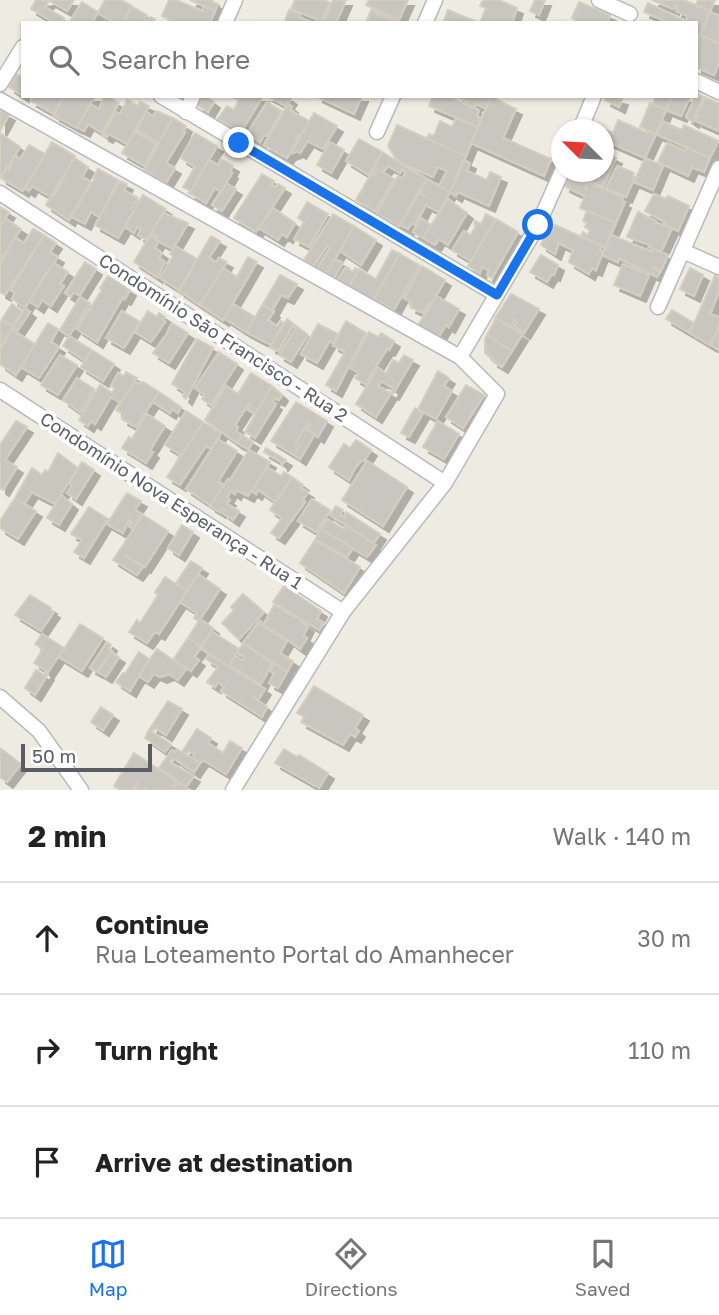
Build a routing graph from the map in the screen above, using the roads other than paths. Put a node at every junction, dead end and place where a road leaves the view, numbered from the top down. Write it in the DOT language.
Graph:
graph roads {
  1 [pos="234,0"];
  2 [pos="435,0"];
  3 [pos="599,0"];
  4 [pos="636,0"];
  5 [pos="628,19"];
  6 [pos="226,21"];
  7 [pos="426,21"];
  8 [pos="21,50"];
  9 [pos="698,82"];
  10 [pos="0,84"];
  11 [pos="719,92"];
  12 [pos="164,98"];
  13 [pos="192,98"];
  14 [pos="392,98"];
  15 [pos="593,98"];
  16 [pos="0,100"];
  17 [pos="186,111"];
  18 [pos="585,119"];
  19 [pos="377,132"];
  20 [pos="719,168"];
  21 [pos="557,182"];
  22 [pos="0,193"];
  23 [pos="683,251"];
  24 [pos="719,267"];
  25 [pos="497,295"];
  26 [pos="658,307"];
  27 [pos="460,357"];
  28 [pos="0,390"];
  29 [pos="445,483"];
  30 [pos="343,612"];
  31 [pos="0,697"];
  32 [pos="81,790"];
  33 [pos="233,790"];
  1 -- 6 [label="street"];
  2 -- 7 [label="street"];
  3 -- 5 [label="street"];
  4 -- 5 [label="street"];
  8 -- 10 [label="street"];
  9 -- 11 [label="street"];
  12 -- 17 [label="street"];
  13 -- 17 [label="street"];
  14 -- 19 [label="street"];
  15 -- 18 [label="street"];
  16 -- 27 [label="street"];
  17 -- 25 [label="street"];
  20 -- 23 [label="street"];
  21 -- 25 [label="street"];
  22 -- 29 [label="street, Condomínio São Francisco - Rua 2"];
  23 -- 24 [label="street"];
  23 -- 26 [label="street"];
  25 -- 27 [label="street"];
  27 -- 29 [label="street"];
  28 -- 30 [label="street, Condomínio Nova Esperança - Rua 1"];
  29 -- 30 [label="street"];
  30 -- 33 [label="street"];
  31 -- 32 [label="street"];
}
